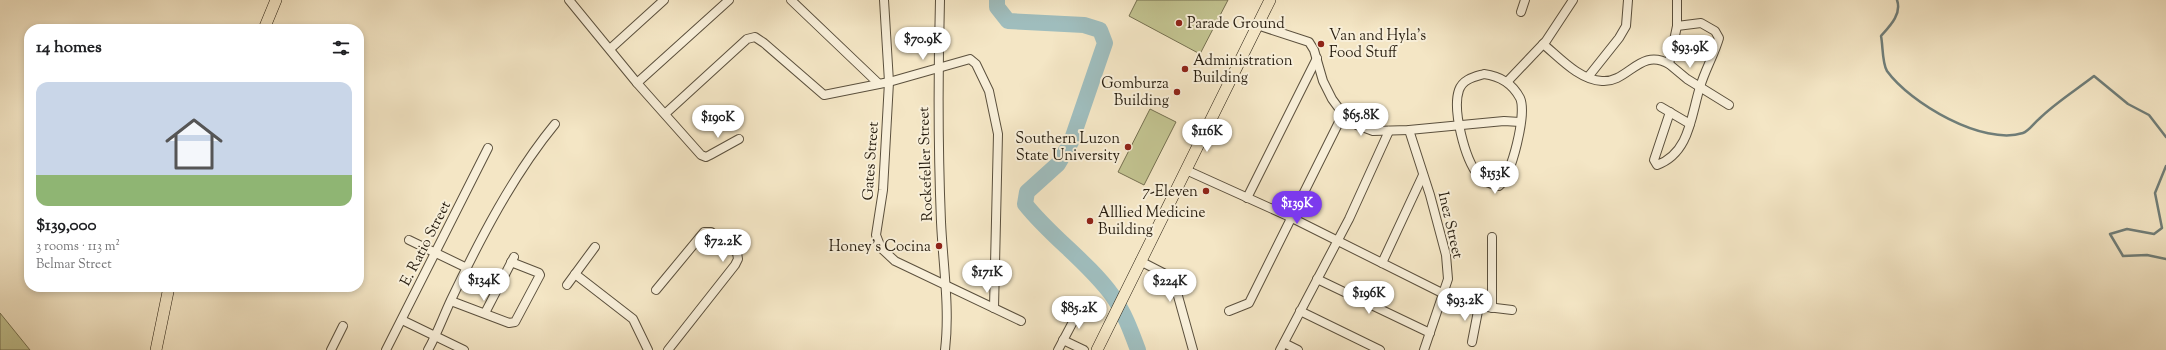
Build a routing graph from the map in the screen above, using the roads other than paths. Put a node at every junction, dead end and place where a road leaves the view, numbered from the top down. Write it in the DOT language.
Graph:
graph roads {
  1 [pos="276,0"];
  2 [pos="569,0"];
  3 [pos="664,0"];
  4 [pos="729,0"];
  5 [pos="791,0"];
  6 [pos="884,0"];
  7 [pos="940,0"];
  8 [pos="1270,0"];
  9 [pos="1525,0"];
  10 [pos="1572,0"];
  11 [pos="1628,0"];
  12 [pos="1677,0"];
  13 [pos="1521,12"];
  14 [pos="266,24"];
  15 [pos="1257,25"];
  16 [pos="1677,26"];
  17 [pos="1543,44"];
  18 [pos="610,49"];
  19 [pos="1317,58"];
  20 [pos="1669,64"];
  21 [pos="938,67"];
  22 [pos="1588,77"];
  23 [pos="889,82"];
  24 [pos="1507,82"];
  25 [pos="637,83"];
  26 [pos="878,83"];
  27 [pos="1700,87"];
  28 [pos="1729,104"];
  29 [pos="1661,107"];
  30 [pos="1670,112"];
  31 [pos="666,113"];
  32 [pos="1343,114"];
  33 [pos="1520,122"];
  34 [pos="555,124"];
  35 [pos="1690,124"];
  36 [pos="1460,126"];
  37 [pos="1409,130"];
  38 [pos="1389,132"];
  39 [pos="739,138"];
  40 [pos="488,148"];
  41 [pos="1186,170"];
  42 [pos="1423,175"];
  43 [pos="1247,198"];
  44 [pos="1290,217"];
  45 [pos="1492,237"];
  46 [pos="409,240"];
  47 [pos="1338,241"];
  48 [pos="594,248"];
  49 [pos="436,254"];
  50 [pos="1140,261"];
  51 [pos="1382,263"];
  52 [pos="467,268"];
  53 [pos="575,274"];
  54 [pos="1317,279"];
  55 [pos="567,285"];
  56 [pos="945,287"];
  57 [pos="656,290"];
  58 [pos="168,292"];
  59 [pos="1442,293"];
  60 [pos="451,301"];
  61 [pos="1084,301"];
  62 [pos="1478,306"];
  63 [pos="994,308"];
  64 [pos="1492,308"];
  65 [pos="1512,310"];
  66 [pos="1229,311"];
  67 [pos="1300,311"];
  68 [pos="485,313"];
  69 [pos="402,320"];
  70 [pos="1021,321"];
  71 [pos="343,326"];
  72 [pos="1430,333"];
  73 [pos="435,337"];
  74 [pos="1063,340"];
  75 [pos="1472,342"];
  76 [pos="1282,347"];
  77 [pos="156,350"];
  78 [pos="331,350"];
  79 [pos="386,350"];
  80 [pos="428,350"];
  81 [pos="464,350"];
  82 [pos="648,350"];
  83 [pos="668,350"];
  84 [pos="945,350"];
  85 [pos="1058,350"];
  86 [pos="1084,350"];
  87 [pos="1097,350"];
  88 [pos="1194,350"];
  89 [pos="1298,350"];
  90 [pos="1380,350"];
  91 [pos="1424,350"];
  1 -- 14 [label="main road"];
  2 -- 18 [label="street"];
  3 -- 18 [label="street"];
  4 -- 25 [label="street"];
  5 -- 26 [label="street"];
  6 -- 23 [label="street, Gates Street"];
  7 -- 21 [label="street, Rockefeller Street"];
  8 -- 15 [label="main road"];
  9 -- 13 [label="street"];
  10 -- 17 [label="street"];
  11 -- 22 [label="street"];
  12 -- 16 [label="street"];
  15 -- 19 [label="street"];
  15 -- 41 [label="main road"];
  16 -- 20 [label="street"];
  16 -- 27 [label="street"];
  17 -- 22 [label="street"];
  17 -- 24 [label="street"];
  18 -- 25 [label="street"];
  19 -- 32 [label="street"];
  19 -- 43 [label="street"];
  20 -- 22 [label="street"];
  20 -- 27 [label="street"];
  21 -- 23 [label="street"];
  21 -- 56 [label="street, Rockefeller Street"];
  21 -- 63 [label="street"];
  23 -- 26 [label="street"];
  23 -- 56 [label="street, Gates Street"];
  24 -- 33 [label="street"];
  24 -- 36 [label="street"];
  25 -- 31 [label="street"];
  26 -- 31 [label="street"];
  27 -- 28 [label="street"];
  27 -- 35 [label="street"];
  29 -- 30 [label="street"];
  30 -- 35 [label="street"];
  30 -- 35 [label="street"];
  31 -- 39 [label="street"];
  32 -- 38 [label="street"];
  32 -- 44 [label="street"];
  33 -- 36 [label="street"];
  33 -- 36 [label="street"];
  34 -- 52 [label="street"];
  36 -- 37 [label="street"];
  37 -- 38 [label="street"];
  37 -- 42 [label="street, Inez Street"];
  38 -- 47 [label="street"];
  40 -- 49 [label="street, E. Ratio Street"];
  41 -- 43 [label="street"];
  41 -- 50 [label="main road"];
  42 -- 51 [label="street"];
  42 -- 59 [label="street, Inez Street"];
  43 -- 44 [label="street"];
  44 -- 47 [label="street"];
  44 -- 66 [label="street"];
  45 -- 64 [label="street"];
  46 -- 49 [label="street"];
  47 -- 51 [label="street"];
  47 -- 54 [label="street"];
  48 -- 53 [label="street"];
  49 -- 52 [label="street"];
  49 -- 69 [label="street, E. Ratio Street"];
  50 -- 87 [label="main road"];
  50 -- 88 [label="street"];
  51 -- 59 [label="street"];
  52 -- 60 [label="street"];
  53 -- 55 [label="street"];
  53 -- 82 [label="street"];
  54 -- 67 [label="street"];
  54 -- 72 [label="street"];
  56 -- 63 [label="street, Gates Street"];
  56 -- 84 [label="street, Rockefeller Street"];
  57 -- 83 [label="street"];
  58 -- 77 [label="main road"];
  59 -- 62 [label="street"];
  59 -- 72 [label="street, Inez Street"];
  60 -- 68 [label="street"];
  60 -- 73 [label="street"];
  61 -- 74 [label="street"];
  62 -- 64 [label="street"];
  62 -- 75 [label="street"];
  63 -- 70 [label="street, Gates Street"];
  64 -- 65 [label="street"];
  67 -- 76 [label="street"];
  67 -- 90 [label="street"];
  68 -- 68 [label="street"];
  69 -- 73 [label="street"];
  69 -- 79 [label="street, E. Ratio Street"];
  71 -- 78 [label="street"];
  72 -- 91 [label="street, Inez Street"];
  73 -- 80 [label="street"];
  73 -- 81 [label="street"];
  74 -- 85 [label="street"];
  74 -- 86 [label="street"];
  76 -- 89 [label="street"];
}
